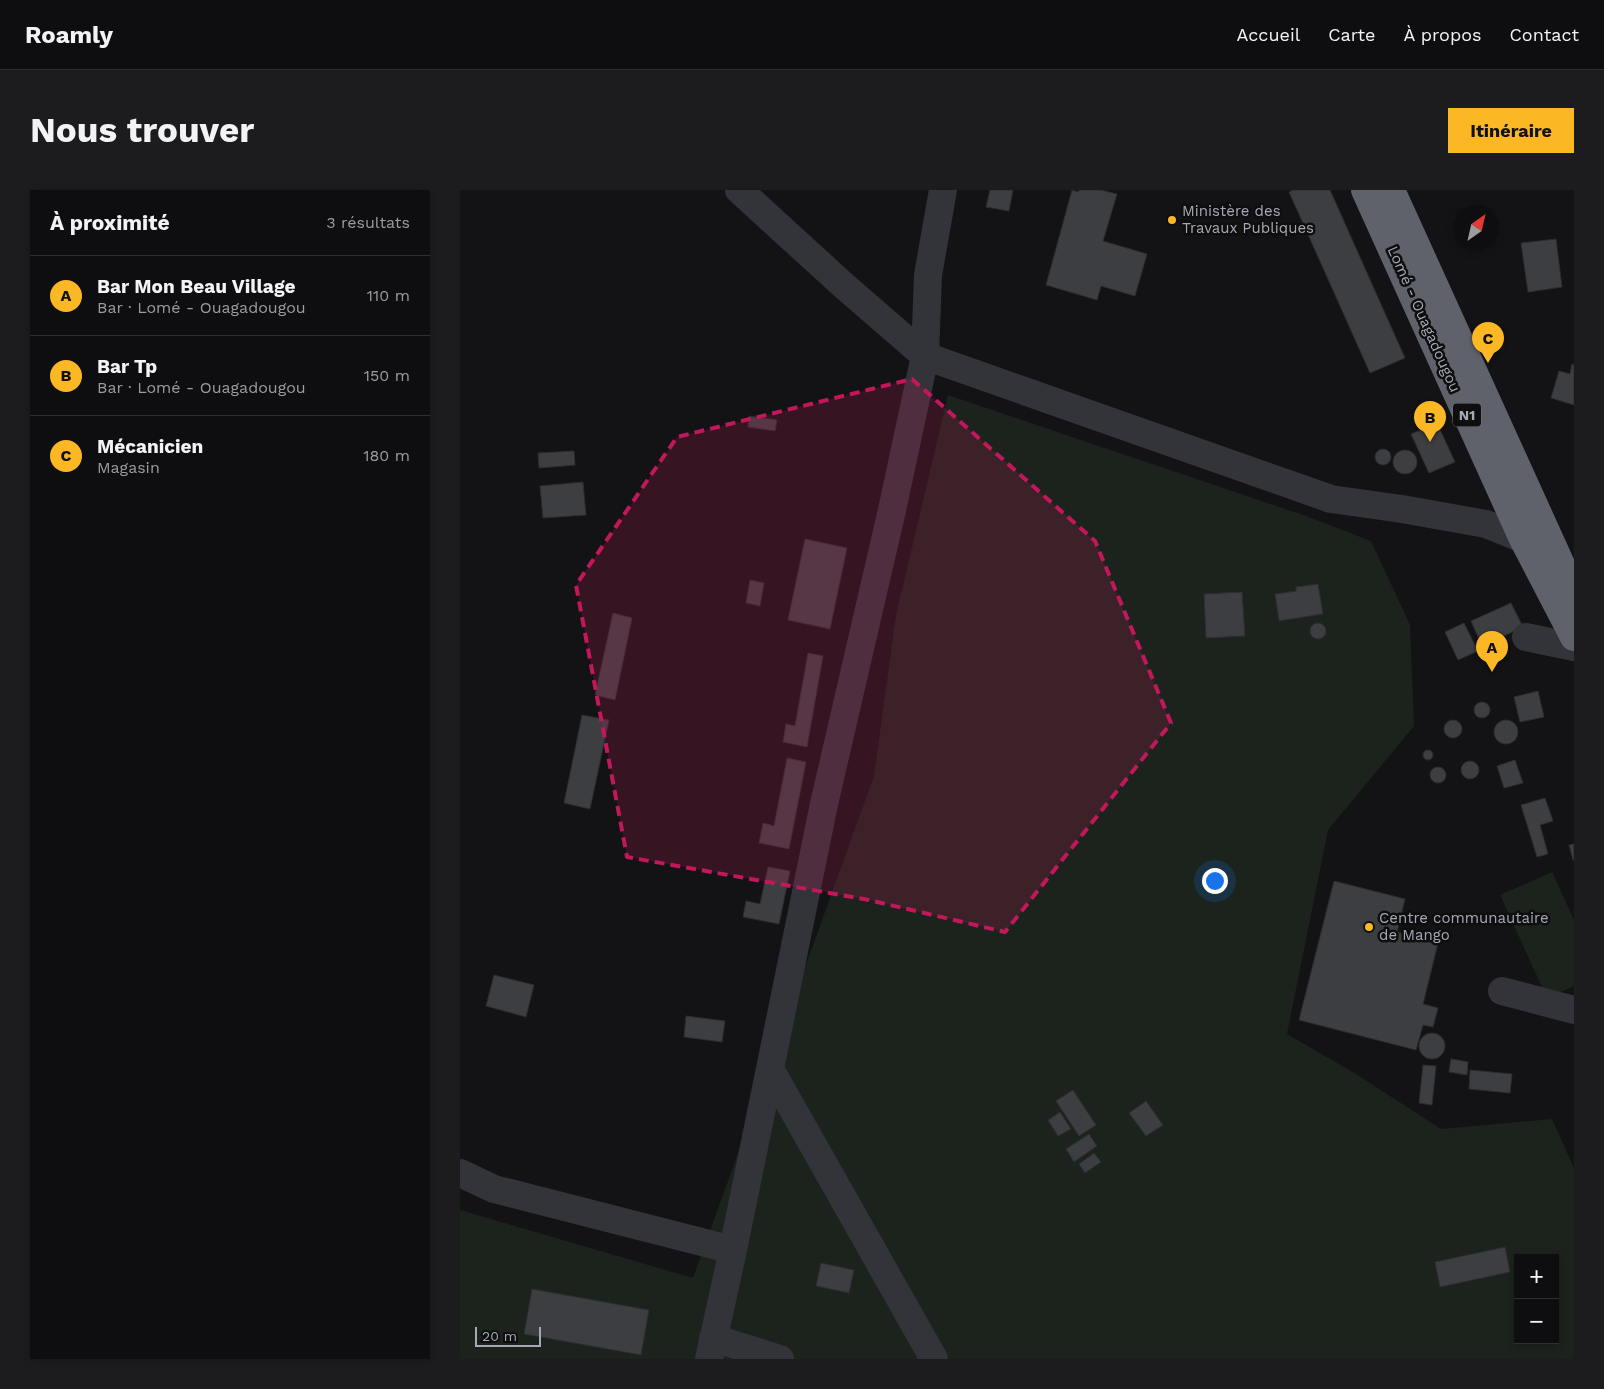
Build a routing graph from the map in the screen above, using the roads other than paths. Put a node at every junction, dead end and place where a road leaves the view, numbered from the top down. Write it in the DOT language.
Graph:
graph roads {
  1 [pos="739,190"];
  2 [pos="943,190"];
  3 [pos="1365,190"];
  4 [pos="1391,190"];
  5 [pos="925,356"];
  6 [pos="1523,538"];
  7 [pos="1558,554"];
  8 [pos="1574,593"];
  9 [pos="1526,637"];
  10 [pos="1574,637"];
  11 [pos="1574,647"];
  12 [pos="1502,991"];
  13 [pos="1574,1010"];
  14 [pos="770,1069"];
  15 [pos="460,1173"];
  16 [pos="733,1250"];
  17 [pos="711,1349"];
  18 [pos="780,1359"];
  19 [pos="934,1359"];
  1 -- 5 [label="street"];
  2 -- 5 [label="street"];
  3 -- 6 [label="highway, Lomé - Ouagadougou / N1"];
  4 -- 7 [label="highway, Lomé - Ouagadougou / N1"];
  5 -- 6 [label="street"];
  5 -- 14 [label="street"];
  6 -- 7 [label="street"];
  6 -- 10 [label="highway, Lomé - Ouagadougou / N1"];
  7 -- 8 [label="highway, Lomé - Ouagadougou / N1"];
  9 -- 11 [label="street"];
  12 -- 13 [label="street"];
  14 -- 16 [label="street"];
  14 -- 19 [label="street"];
  15 -- 16 [label="street"];
  16 -- 17 [label="street"];
  17 -- 18 [label="street"];
}
